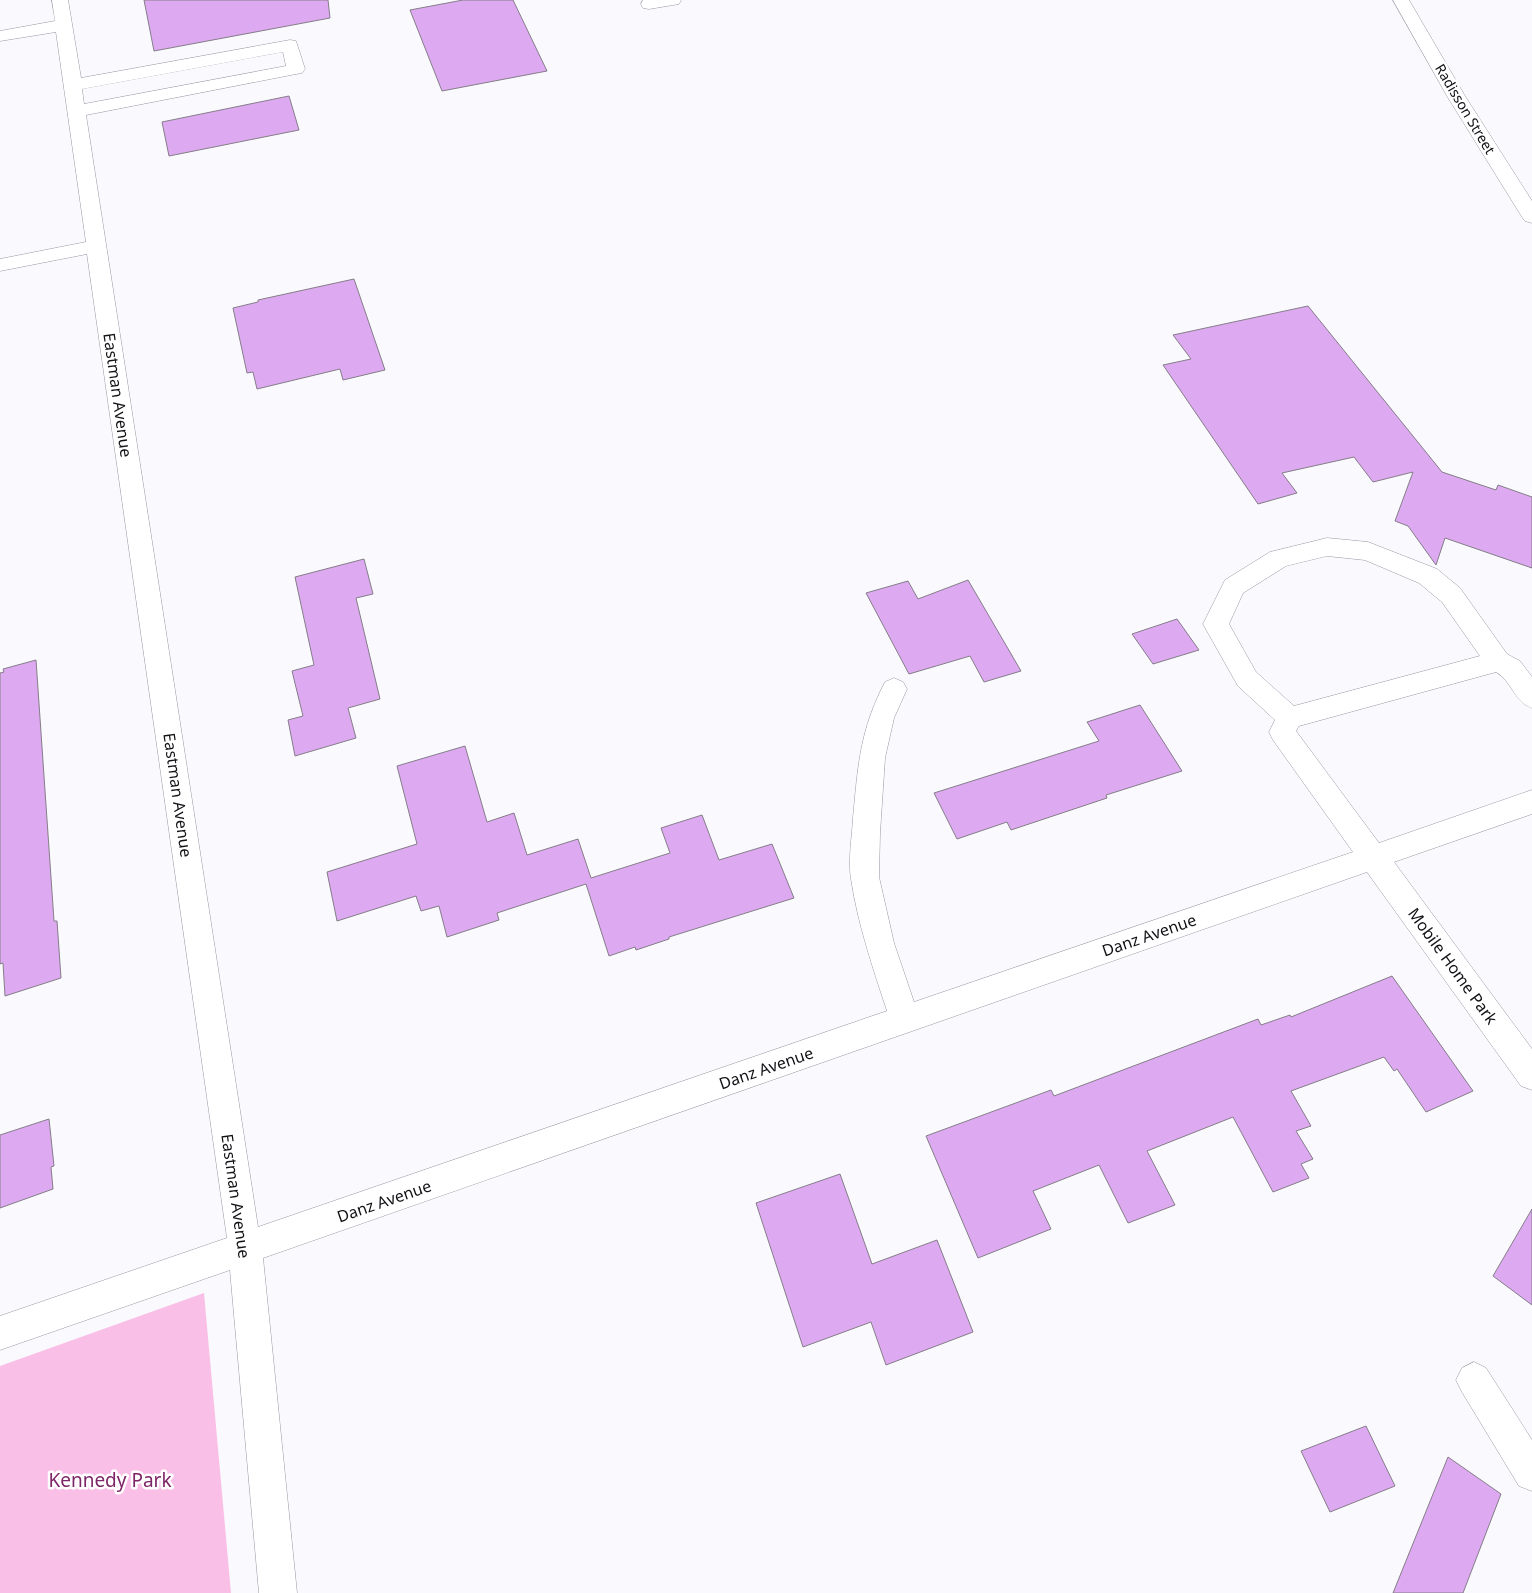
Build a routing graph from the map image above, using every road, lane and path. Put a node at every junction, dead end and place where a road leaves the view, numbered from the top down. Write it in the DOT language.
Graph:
graph roads {
  1 [pos="60,0"];
  2 [pos="673,0"];
  3 [pos="1402,0"];
  4 [pos="649,4"];
  5 [pos="64,25"];
  6 [pos="0,36"];
  7 [pos="142,72"];
  8 [pos="74,85"];
  9 [pos="147,98"];
  10 [pos="76,111"];
  11 [pos="1532,217"];
  12 [pos="96,246"];
  13 [pos="0,265"];
  14 [pos="1498,661"];
  15 [pos="894,689"];
  16 [pos="1532,697"];
  17 [pos="1290,718"];
  18 [pos="1532,802"];
  19 [pos="1373,857"];
  20 [pos="905,1019"];
  21 [pos="1532,1075"];
  22 [pos="245,1250"];
  23 [pos="0,1334"];
  24 [pos="1474,1380"];
  25 [pos="1532,1472"];
  26 [pos="278,1593"];
  1 -- 5 [label="street, Eastman Avenue"];
  2 -- 4 [label="street"];
  3 -- 11 [label="street, Radisson Street"];
  5 -- 6 [label="street"];
  5 -- 8 [label="street, Eastman Avenue"];
  7 -- 8 [label="street"];
  7 -- 9 [label="street"];
  7 -- 9 [label="street"];
  8 -- 10 [label="street, Eastman Avenue"];
  9 -- 10 [label="street"];
  10 -- 12 [label="street, Eastman Avenue"];
  12 -- 13 [label="street"];
  12 -- 22 [label="street, Eastman Avenue"];
  14 -- 16 [label="street"];
  14 -- 17 [label="street"];
  14 -- 17 [label="street"];
  15 -- 20 [label="street"];
  17 -- 19 [label="street, Mobile Home Park"];
  18 -- 19 [label="street, Danz Avenue"];
  19 -- 20 [label="street, Danz Avenue"];
  19 -- 21 [label="street, Mobile Home Park"];
  20 -- 22 [label="street, Danz Avenue"];
  22 -- 23 [label="street, Danz Avenue"];
  22 -- 26 [label="street, Eastman Avenue"];
  24 -- 25 [label="street"];
}
